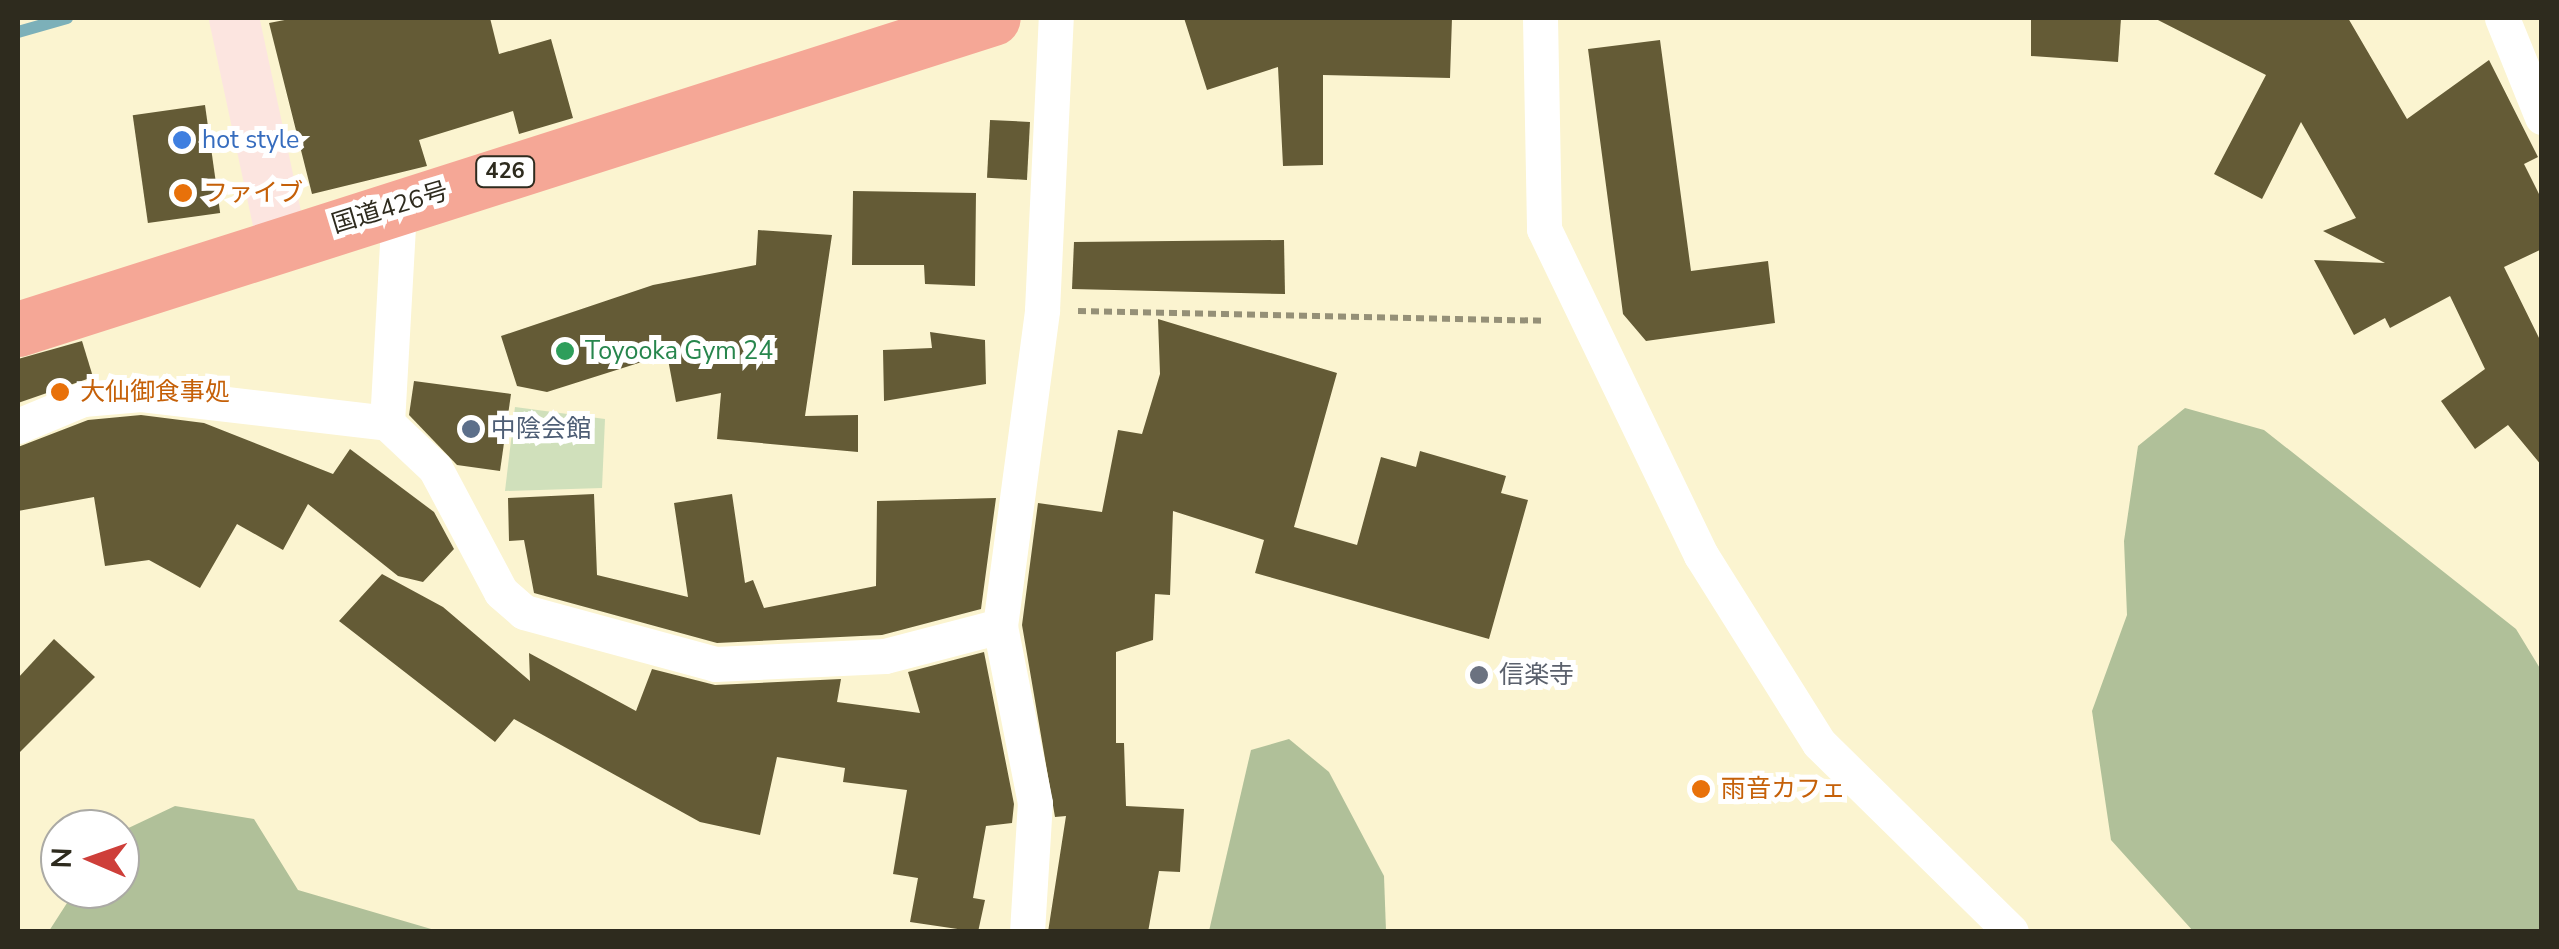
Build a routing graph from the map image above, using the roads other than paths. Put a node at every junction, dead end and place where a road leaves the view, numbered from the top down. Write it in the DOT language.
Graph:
graph roads {
  1 [pos="234,18"];
  2 [pos="993,18"];
  3 [pos="1056,18"];
  4 [pos="1540,18"];
  5 [pos="2502,18"];
  6 [pos="2542,117"];
  7 [pos="398,205"];
  8 [pos="282,242"];
  9 [pos="18,329"];
  10 [pos="387,423"];
  11 [pos="18,426"];
  12 [pos="1000,626"];
  13 [pos="1027,932"];
  14 [pos="2011,932"];
  1 -- 8 [label="street"];
  2 -- 7 [label="highway, 国道426号 / 426"];
  3 -- 12 [label="street"];
  4 -- 14 [label="street"];
  5 -- 6 [label="street"];
  7 -- 8 [label="highway, 国道426号 / 426"];
  7 -- 10 [label="street"];
  8 -- 9 [label="highway, 国道426号 / 426"];
  10 -- 11 [label="street"];
  10 -- 12 [label="street"];
  12 -- 13 [label="street"];
}
